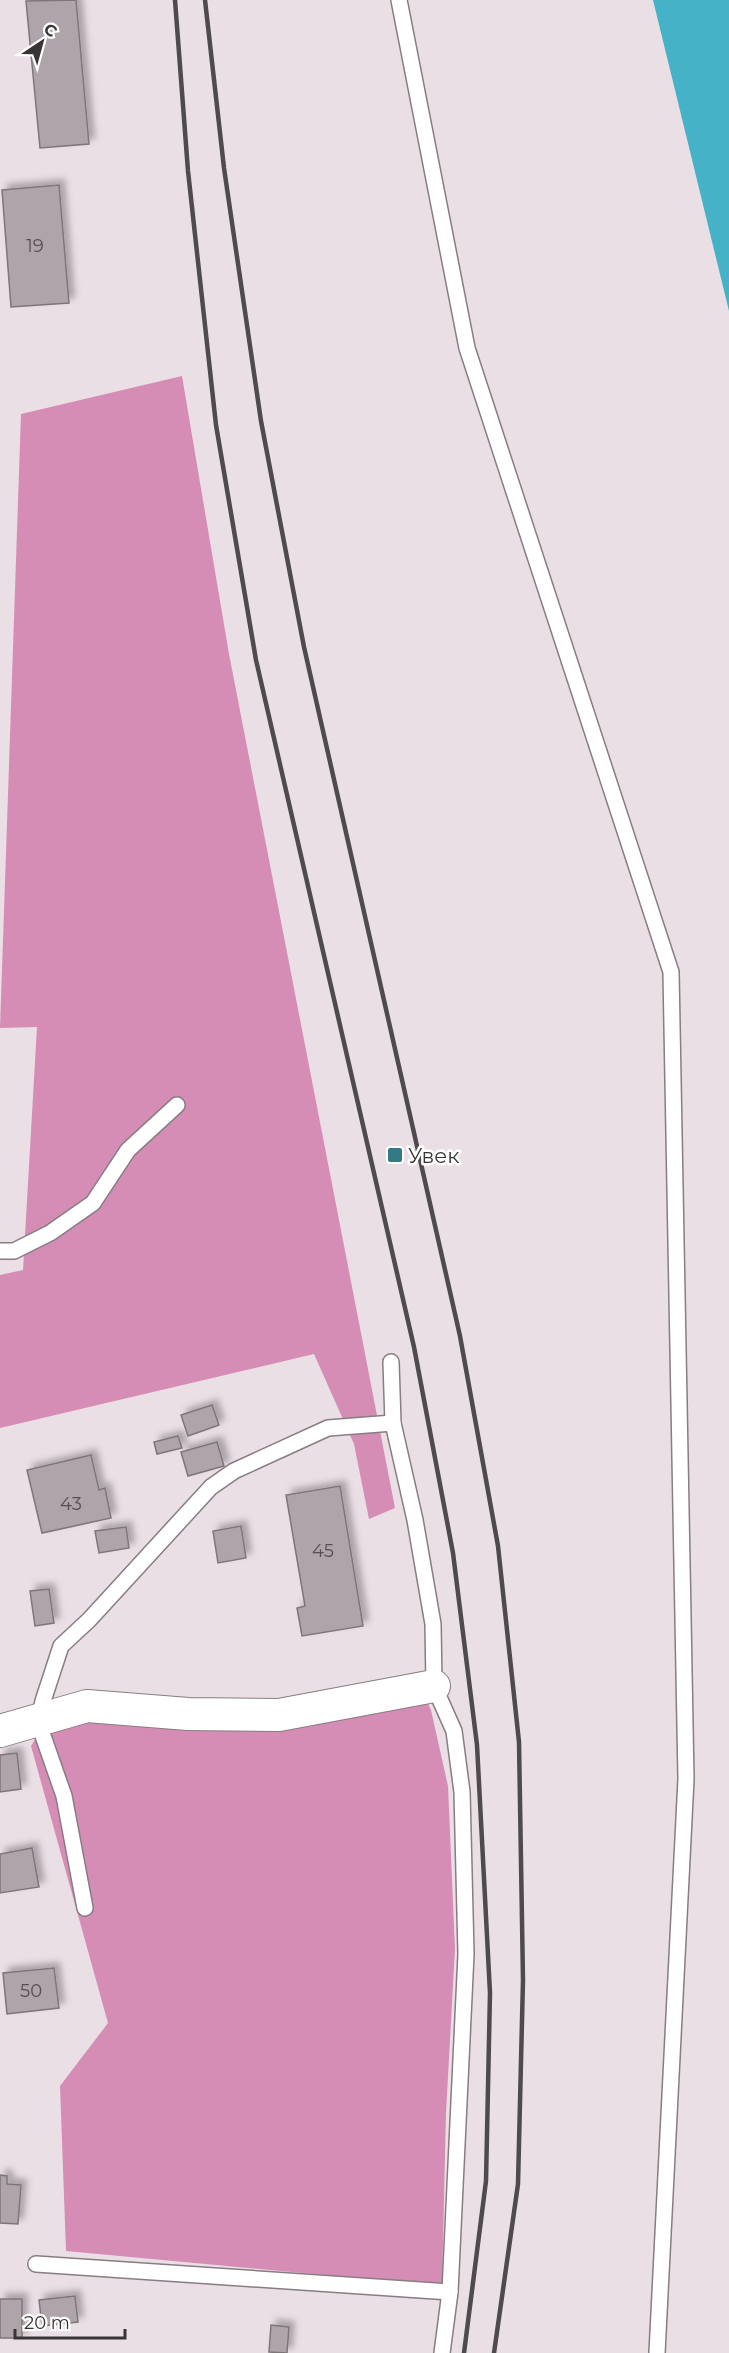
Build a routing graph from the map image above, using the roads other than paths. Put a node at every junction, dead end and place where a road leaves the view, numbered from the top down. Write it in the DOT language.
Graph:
graph roads {
  1 [pos="399,0"];
  2 [pos="177,1105"];
  3 [pos="0,1251"];
  4 [pos="391,1362"];
  5 [pos="393,1423"];
  6 [pos="434,1686"];
  7 [pos="39,1720"];
  8 [pos="0,1731"];
  9 [pos="86,1908"];
  10 [pos="36,2264"];
  11 [pos="450,2292"];
  12 [pos="442,2353"];
  13 [pos="657,2353"];
  1 -- 13 [label="lane"];
  2 -- 3 [label="lane"];
  4 -- 5 [label="lane"];
  5 -- 6 [label="lane"];
  5 -- 7 [label="lane"];
  6 -- 7 [label="street"];
  6 -- 11 [label="lane"];
  7 -- 8 [label="street"];
  7 -- 9 [label="lane"];
  10 -- 11 [label="lane"];
  11 -- 12 [label="lane"];
}
